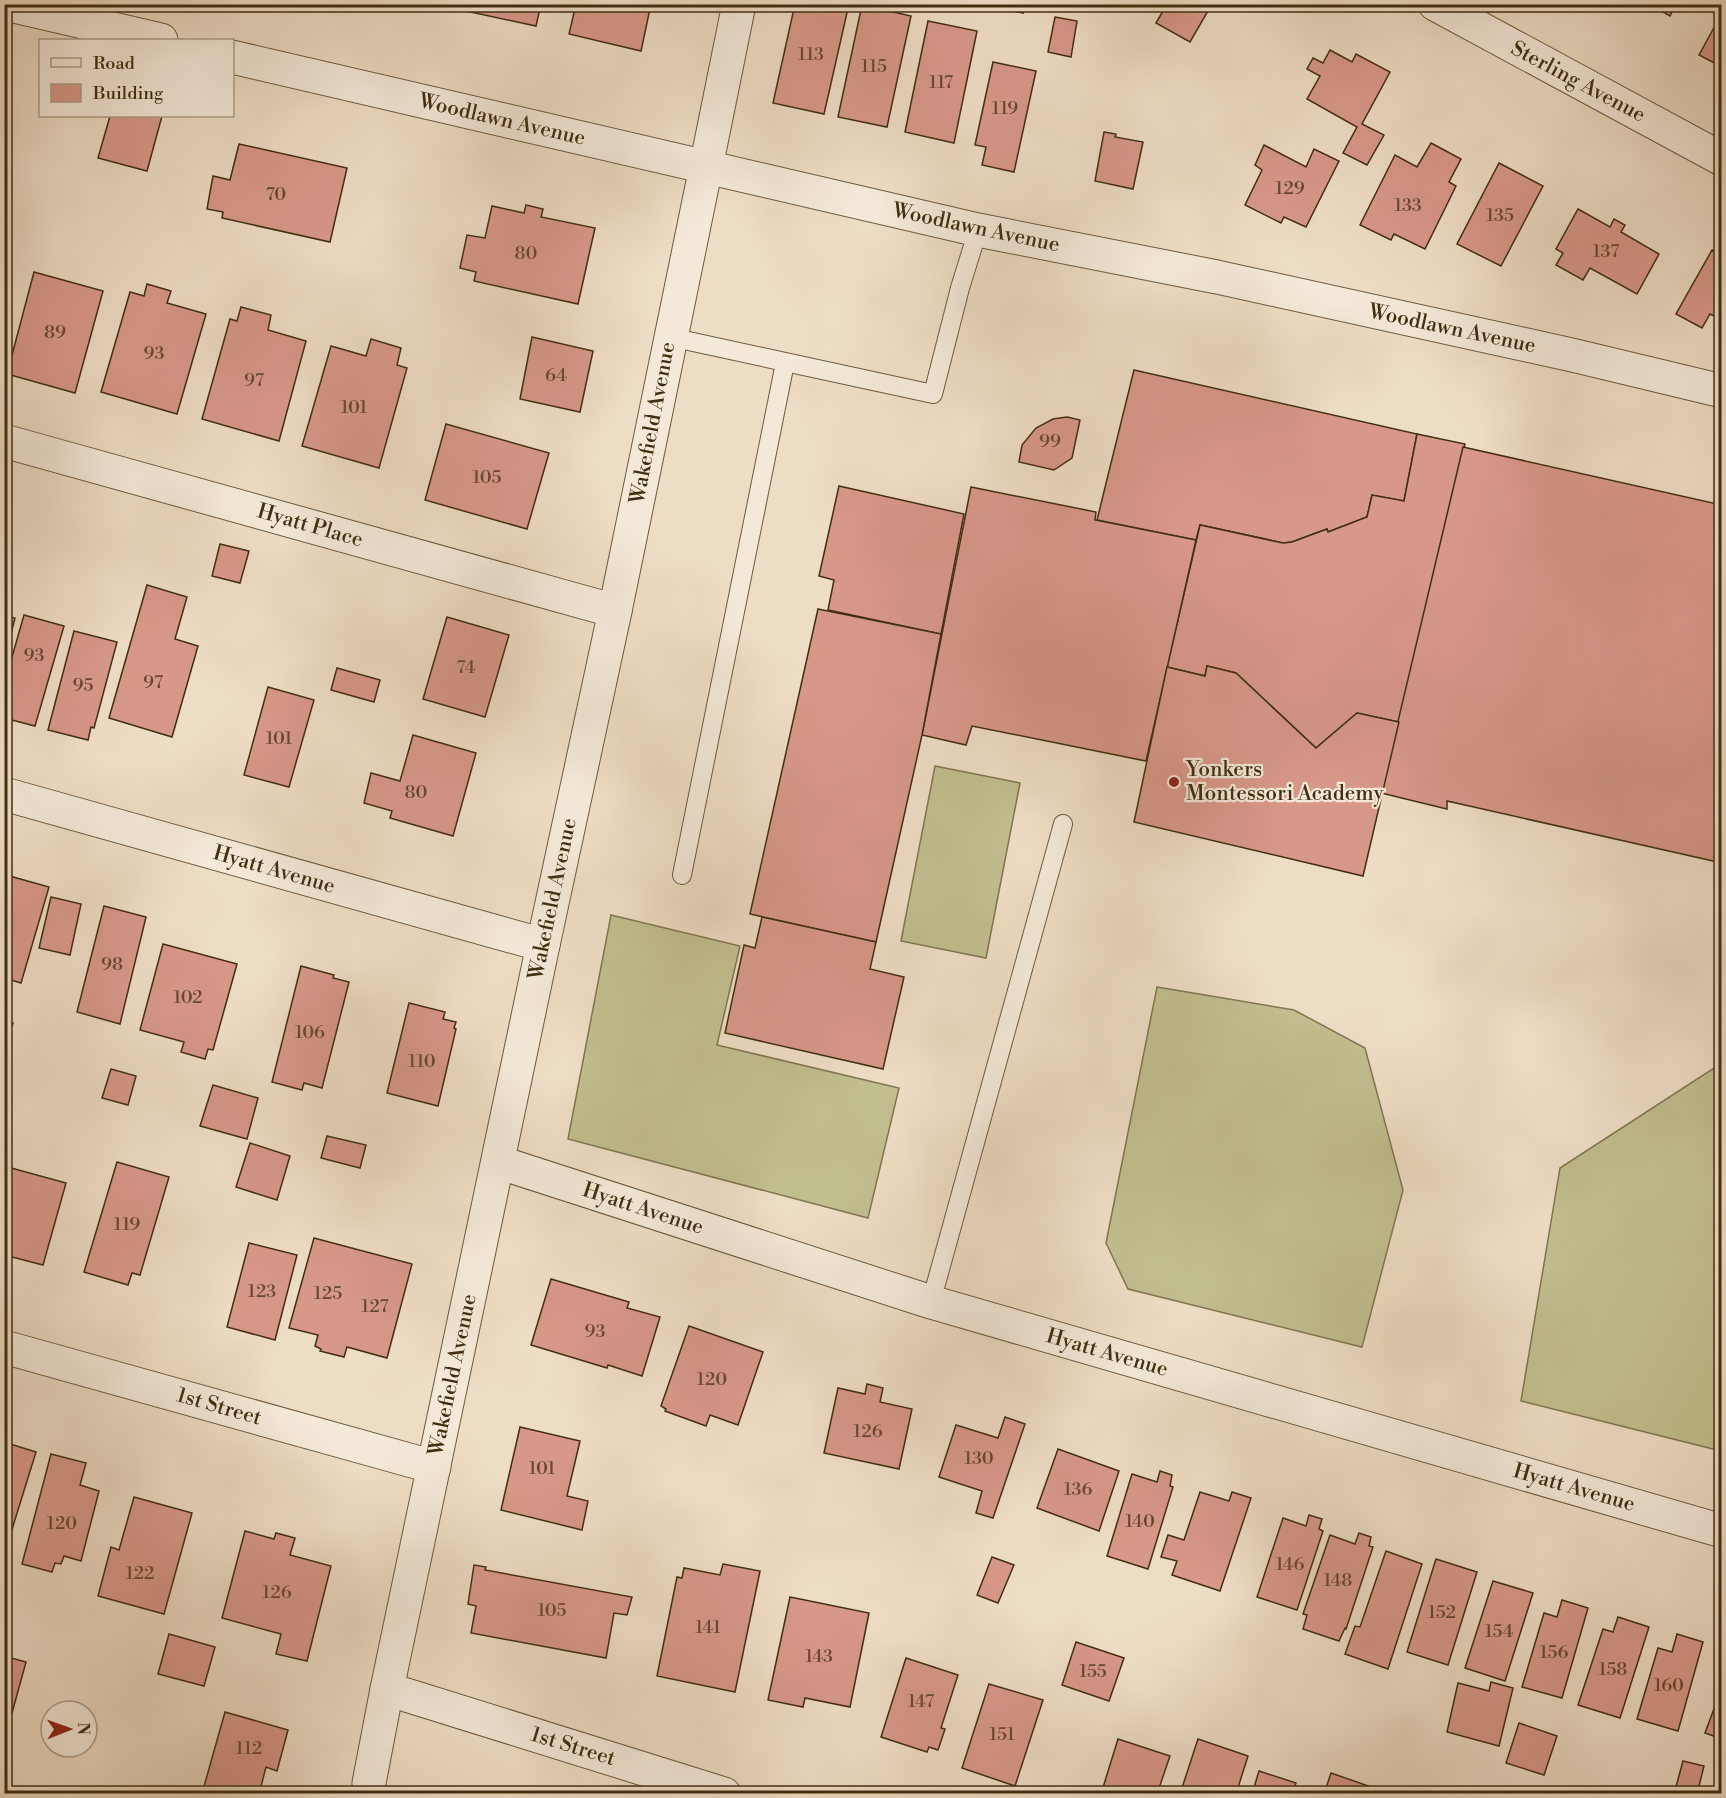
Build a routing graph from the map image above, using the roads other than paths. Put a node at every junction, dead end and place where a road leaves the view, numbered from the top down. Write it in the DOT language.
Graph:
graph roads {
  1 [pos="5,4"];
  2 [pos="739,4"];
  3 [pos="1435,4"];
  4 [pos="157,39"];
  5 [pos="234,57"];
  6 [pos="1722,159"];
  7 [pos="706,167"];
  8 [pos="978,230"];
  9 [pos="670,337"];
  10 [pos="785,363"];
  11 [pos="1722,391"];
  12 [pos="4,441"];
  13 [pos="615,611"];
  14 [pos="4,795"];
  15 [pos="1063,824"];
  16 [pos="682,875"];
  17 [pos="543,945"];
  18 [pos="498,1162"];
  19 [pos="931,1302"];
  20 [pos="4,1347"];
  21 [pos="434,1467"];
  22 [pos="1722,1531"];
  23 [pos="387,1689"];
  24 [pos="369,1794"];
  25 [pos="724,1794"];
  1 -- 4 [label="street"];
  2 -- 7 [label="street, Wakefield Avenue"];
  3 -- 6 [label="street, Sterling Avenue"];
  5 -- 7 [label="street, Woodlawn Avenue"];
  7 -- 8 [label="street, Woodlawn Avenue"];
  7 -- 9 [label="street, Wakefield Avenue"];
  8 -- 10 [label="lane"];
  8 -- 11 [label="street, Woodlawn Avenue"];
  9 -- 10 [label="lane"];
  9 -- 13 [label="street, Wakefield Avenue"];
  10 -- 16 [label="lane"];
  12 -- 13 [label="street, Hyatt Place"];
  13 -- 17 [label="street, Wakefield Avenue"];
  14 -- 17 [label="street, Hyatt Avenue"];
  15 -- 19 [label="lane"];
  17 -- 18 [label="street, Wakefield Avenue"];
  18 -- 19 [label="street, Hyatt Avenue"];
  18 -- 21 [label="street, Wakefield Avenue"];
  19 -- 22 [label="street, Hyatt Avenue"];
  20 -- 21 [label="street, 1st Street"];
  21 -- 23 [label="street, Wakefield Avenue"];
  23 -- 24 [label="street, Wakefield Avenue"];
  23 -- 25 [label="street, 1st Street"];
}
